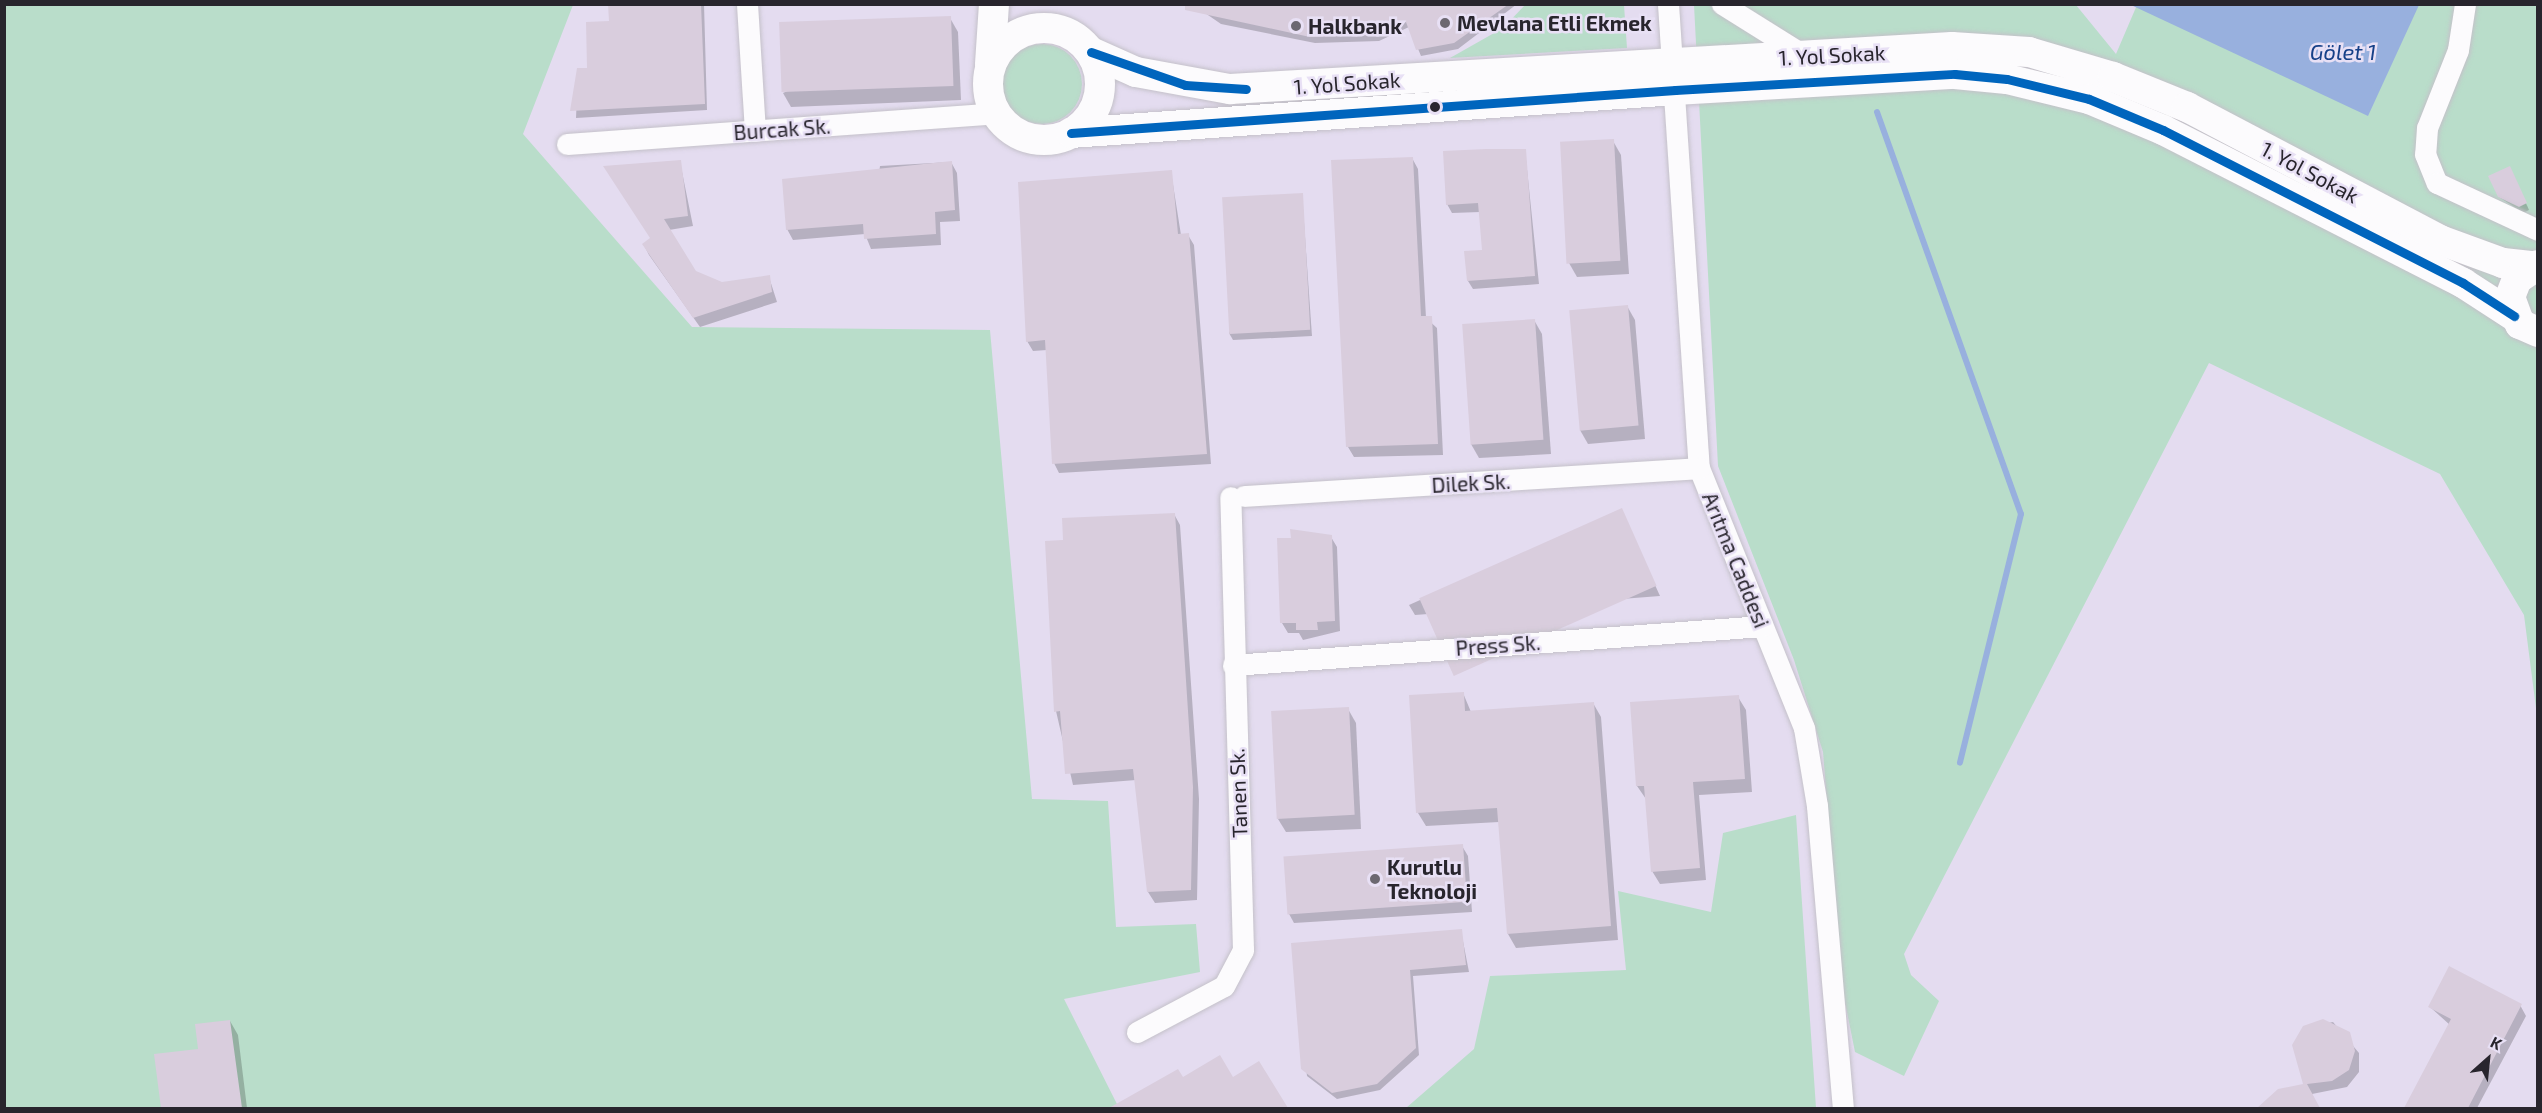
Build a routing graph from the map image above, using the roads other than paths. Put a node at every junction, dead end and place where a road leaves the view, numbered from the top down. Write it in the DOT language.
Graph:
graph roads {
  1 [pos="757,4"];
  2 [pos="994,4"];
  3 [pos="1053,4"];
  4 [pos="1668,4"];
  5 [pos="1722,4"];
  6 [pos="2465,4"];
  7 [pos="747,5"];
  8 [pos="1088,48"];
  9 [pos="1811,57"];
  10 [pos="990,70"];
  11 [pos="1673,76"];
  12 [pos="996,113"];
  13 [pos="755,131"];
  14 [pos="1071,134"];
  15 [pos="567,144"];
  16 [pos="2538,230"];
  17 [pos="2535,266"];
  18 [pos="2530,331"];
  19 [pos="1699,468"];
  20 [pos="1237,497"];
  21 [pos="1763,626"];
  22 [pos="1233,665"];
  23 [pos="1137,1032"];
  24 [pos="1843,1108"];
  1 -- 7 [label="street"];
  2 -- 10 [label="main road"];
  3 -- 8 [label="main road"];
  4 -- 11 [label="street, Arıtma Caddesi"];
  5 -- 9 [label="street"];
  6 -- 16 [label="street"];
  7 -- 13 [label="street"];
  8 -- 10 [label="main road, 1. Yol Sokak"];
  8 -- 11 [label="main road, 1. Yol Sokak"];
  8 -- 14 [label="main road"];
  9 -- 11 [label="main road, 1. Yol Sokak"];
  9 -- 17 [label="main road, 1. Yol Sokak"];
  10 -- 12 [label="main road"];
  11 -- 14 [label="main road, 1. Yol Sokak"];
  11 -- 18 [label="main road, 1. Yol Sokak"];
  11 -- 19 [label="street, Arıtma Caddesi"];
  12 -- 13 [label="street, Burcak Sk."];
  12 -- 14 [label="main road, 1. Yol Sokak"];
  13 -- 15 [label="street, Burcak Sk."];
  17 -- 18 [label="main road"];
  19 -- 20 [label="street, Dilek Sk."];
  19 -- 21 [label="street, Arıtma Caddesi"];
  20 -- 22 [label="street, Tanen Sk."];
  21 -- 22 [label="street, Press Sk."];
  21 -- 24 [label="street, Arıtma Caddesi"];
  22 -- 23 [label="street, Tanen Sk."];
}
